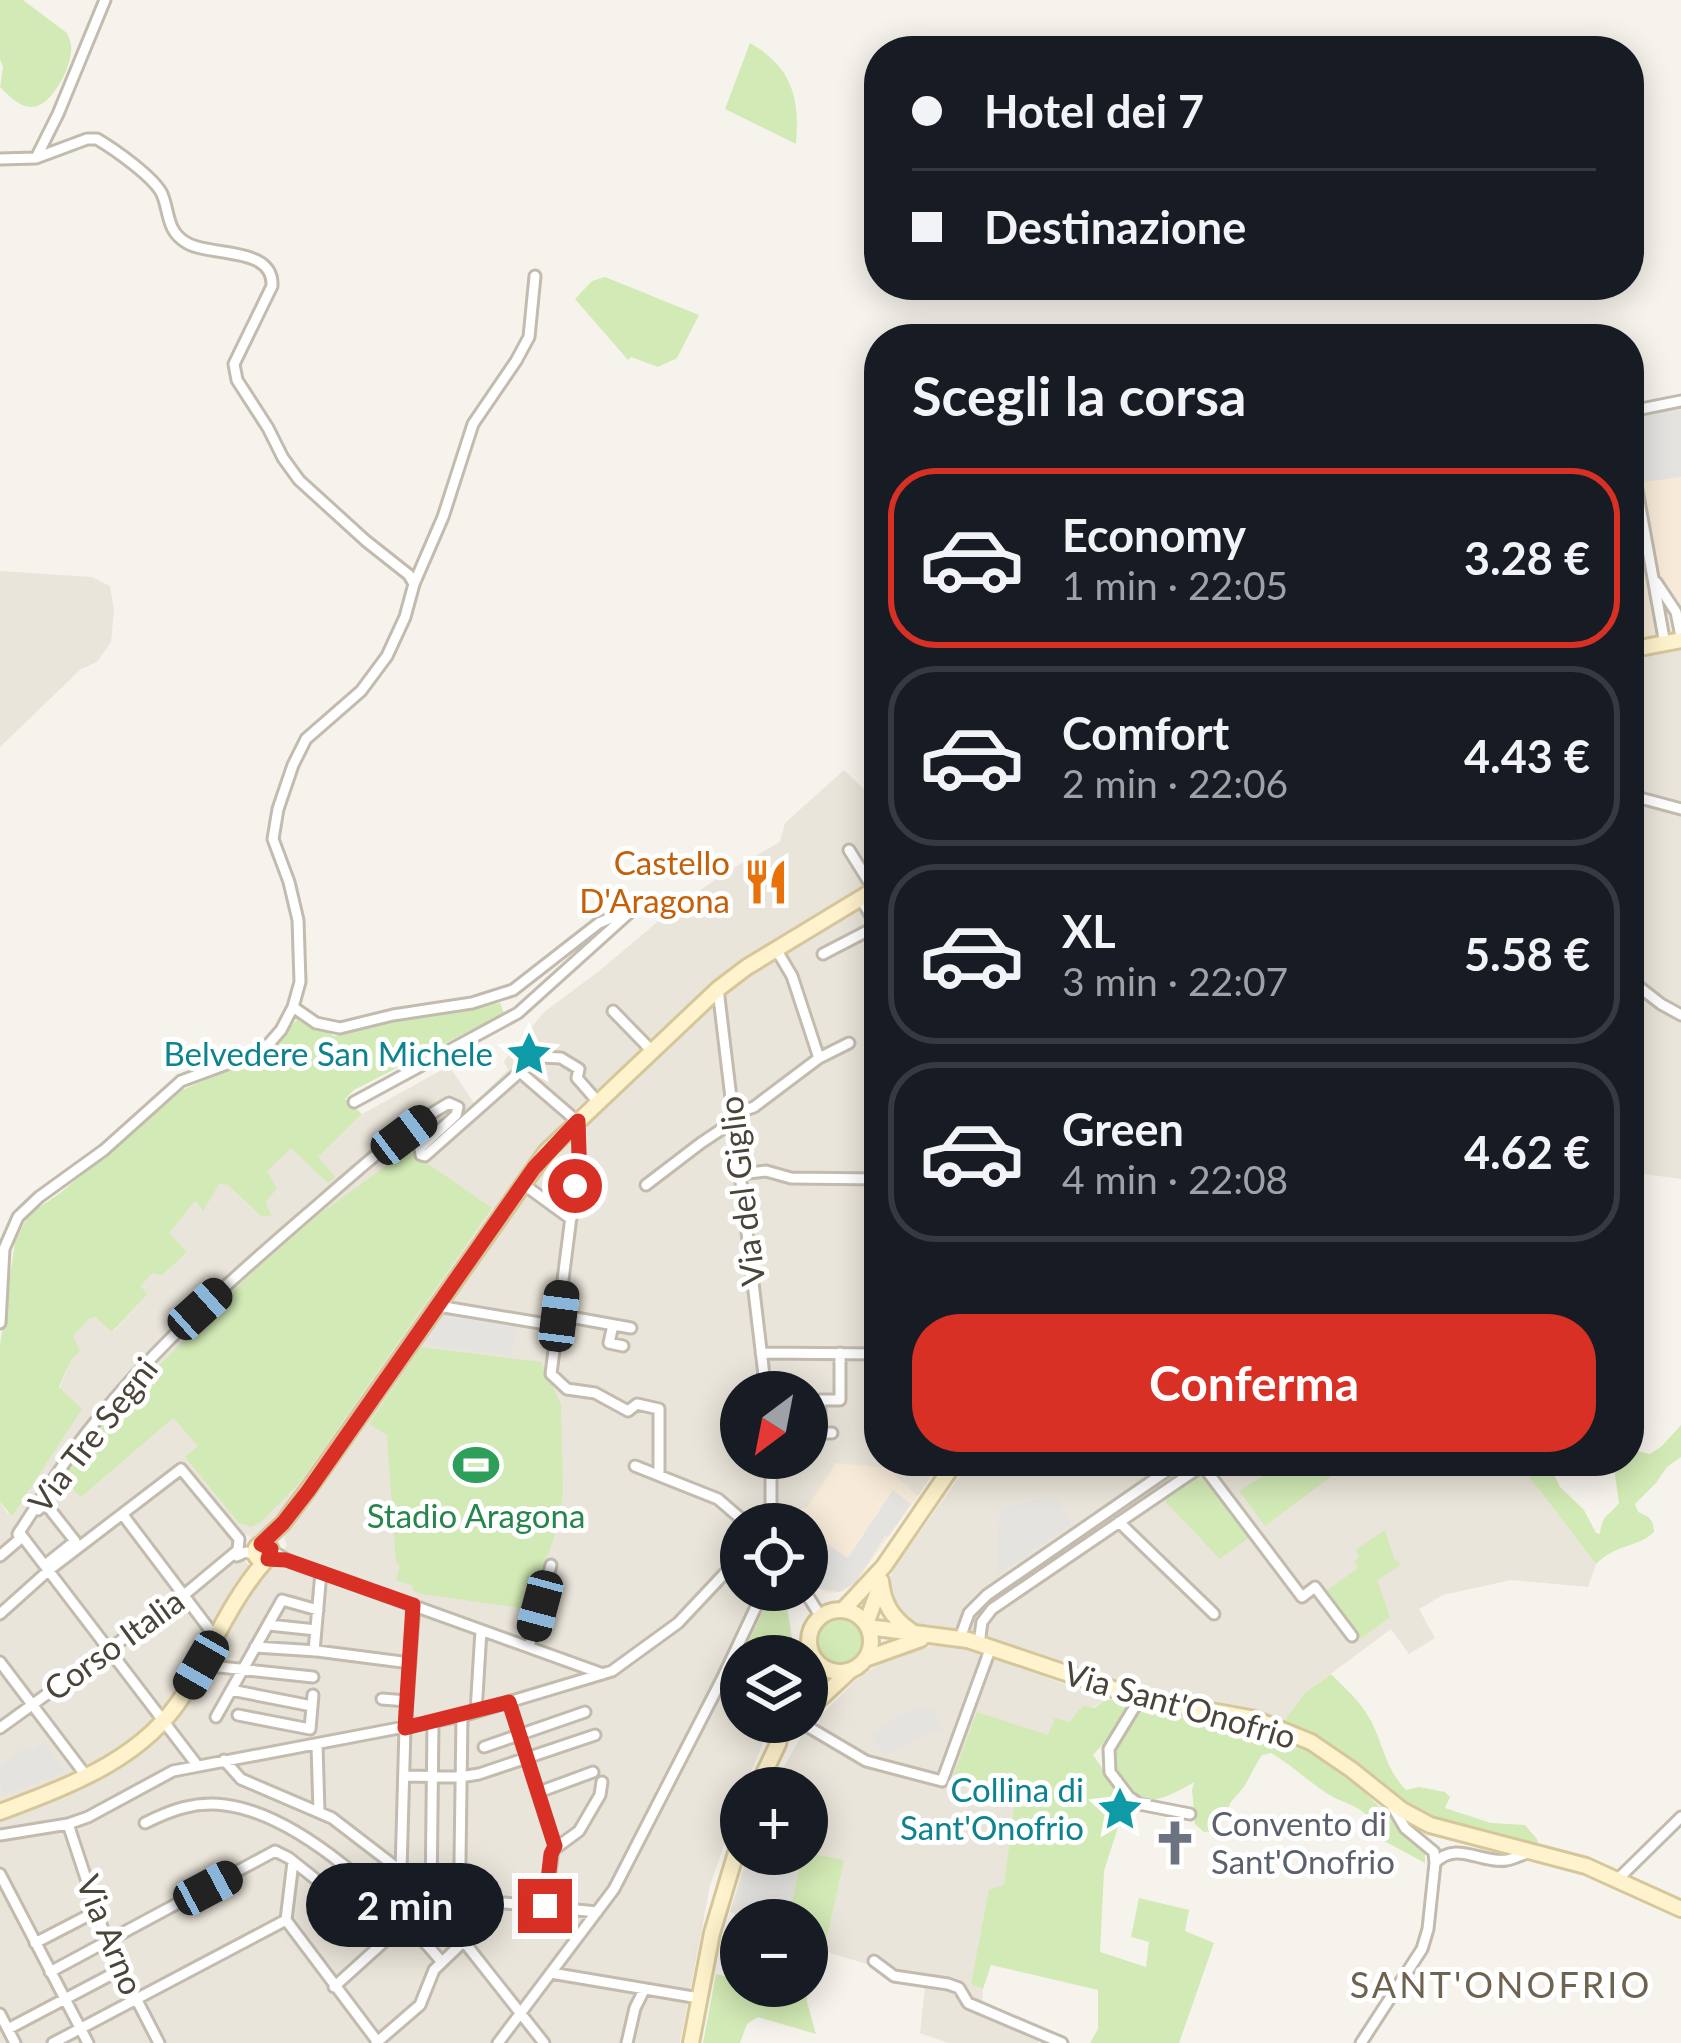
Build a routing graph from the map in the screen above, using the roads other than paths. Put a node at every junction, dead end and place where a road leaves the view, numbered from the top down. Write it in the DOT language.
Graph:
graph roads {
  1 [pos="105,0"];
  2 [pos="36,158"];
  3 [pos="0,159"];
  4 [pos="535,276"];
  5 [pos="1681,401"];
  6 [pos="1644,408"];
  7 [pos="1644,537"];
  8 [pos="1650,574"];
  9 [pos="414,584"];
  10 [pos="1678,614"];
  11 [pos="1675,640"];
  12 [pos="1644,647"];
  13 [pos="1644,799"];
  14 [pos="1681,809"];
  15 [pos="848,850"];
  16 [pos="864,879"];
  17 [pos="864,896"];
  18 [pos="864,934"];
  19 [pos="776,949"];
  20 [pos="823,955"];
  21 [pos="718,989"];
  22 [pos="1644,991"];
  23 [pos="293,1007"];
  24 [pos="613,1010"];
  25 [pos="1681,1015"];
  26 [pos="849,1042"];
  27 [pos="652,1051"];
  28 [pos="819,1058"];
  29 [pos="520,1072"];
  30 [pos="354,1102"];
  31 [pos="598,1102"];
  32 [pos="734,1118"];
  33 [pos="578,1121"];
  34 [pos="740,1174"];
  35 [pos="864,1179"];
  36 [pos="523,1184"];
  37 [pos="646,1185"];
  38 [pos="571,1219"];
  39 [pos="438,1306"];
  40 [pos="559,1321"];
  41 [pos="0,1323"];
  42 [pos="613,1325"];
  43 [pos="631,1328"];
  44 [pos="623,1346"];
  45 [pos="761,1354"];
  46 [pos="840,1354"];
  47 [pos="864,1354"];
  48 [pos="763,1371"];
  49 [pos="828,1400"];
  50 [pos="635,1466"];
  51 [pos="659,1475"];
  52 [pos="946,1476"];
  53 [pos="1159,1476"];
  54 [pos="1187,1476"];
  55 [pos="1215,1476"];
  56 [pos="723,1503"];
  57 [pos="124,1515"];
  58 [pos="1119,1522"];
  59 [pos="20,1536"];
  60 [pos="1071,1538"];
  61 [pos="239,1539"];
  62 [pos="1079,1550"];
  63 [pos="237,1553"];
  64 [pos="0,1556"];
  65 [pos="261,1558"];
  66 [pos="551,1565"];
  67 [pos="47,1568"];
  68 [pos="321,1572"];
  69 [pos="883,1573"];
  70 [pos="720,1578"];
  71 [pos="184,1595"];
  72 [pos="413,1605"];
  73 [pos="318,1610"];
  74 [pos="843,1610"];
  75 [pos="817,1611"];
  76 [pos="0,1614"];
  77 [pos="1214,1614"];
  78 [pos="821,1617"];
  79 [pos="268,1625"];
  80 [pos="867,1626"];
  81 [pos="316,1630"];
  82 [pos="482,1630"];
  83 [pos="915,1634"];
  84 [pos="810,1635"];
  85 [pos="932,1636"];
  86 [pos="1352,1636"];
  87 [pos="216,1638"];
  88 [pos="960,1638"];
  89 [pos="985,1645"];
  90 [pos="256,1647"];
  91 [pos="529,1647"];
  92 [pos="110,1649"];
  93 [pos="315,1651"];
  94 [pos="865,1659"];
  95 [pos="0,1662"];
  96 [pos="410,1663"];
  97 [pos="201,1665"];
  98 [pos="828,1668"];
  99 [pos="242,1670"];
  100 [pos="851,1670"];
  101 [pos="828,1671"];
  102 [pos="833,1671"];
  103 [pos="603,1673"];
  104 [pos="313,1677"];
  105 [pos="720,1683"];
  106 [pos="231,1690"];
  107 [pos="828,1692"];
  108 [pos="1140,1698"];
  109 [pos="382,1699"];
  110 [pos="407,1701"];
  111 [pos="509,1702"];
  112 [pos="32,1705"];
  113 [pos="476,1712"];
  114 [pos="585,1712"];
  115 [pos="238,1715"];
  116 [pos="462,1716"];
  117 [pos="216,1717"];
  118 [pos="163,1720"];
  119 [pos="433,1722"];
  120 [pos="0,1728"];
  121 [pos="405,1728"];
  122 [pos="310,1729"];
  123 [pos="520,1735"];
  124 [pos="595,1735"];
  125 [pos="828,1739"];
  126 [pos="778,1744"];
  127 [pos="312,1746"];
  128 [pos="484,1747"];
  129 [pos="528,1758"];
  130 [pos="194,1760"];
  131 [pos="224,1760"];
  132 [pos="768,1767"];
  133 [pos="593,1772"];
  134 [pos="404,1777"];
  135 [pos="431,1777"];
  136 [pos="87,1778"];
  137 [pos="460,1778"];
  138 [pos="602,1782"];
  139 [pos="539,1792"];
  140 [pos="1389,1799"];
  141 [pos="306,1805"];
  142 [pos="319,1811"];
  143 [pos="0,1812"];
  144 [pos="1190,1814"];
  145 [pos="1681,1817"];
  146 [pos="145,1823"];
  147 [pos="68,1824"];
  148 [pos="297,1832"];
  149 [pos="0,1835"];
  150 [pos="555,1846"];
  151 [pos="1529,1852"];
  152 [pos="291,1860"];
  153 [pos="1435,1863"];
  154 [pos="401,1871"];
  155 [pos="0,1874"];
  156 [pos="729,1875"];
  157 [pos="1618,1879"];
  158 [pos="431,1900"];
  159 [pos="505,1903"];
  160 [pos="545,1906"];
  161 [pos="1681,1909"];
  162 [pos="98,1911"];
  163 [pos="597,1912"];
  164 [pos="286,1920"];
  165 [pos="407,1922"];
  166 [pos="461,1937"];
  167 [pos="391,1939"];
  168 [pos="107,1942"];
  169 [pos="34,1943"];
  170 [pos="441,1961"];
  171 [pos="874,1961"];
  172 [pos="120,1970"];
  173 [pos="50,1972"];
  174 [pos="551,1973"];
  175 [pos="334,1987"];
  176 [pos="644,1990"];
  177 [pos="699,1998"];
  178 [pos="64,2000"];
  179 [pos="135,2000"];
  180 [pos="0,2014"];
  181 [pos="519,2014"];
  182 [pos="8,2029"];
  183 [pos="80,2029"];
  184 [pos="377,2042"];
  185 [pos="15,2043"];
  186 [pos="53,2043"];
  187 [pos="88,2043"];
  188 [pos="160,2043"];
  189 [pos="498,2043"];
  190 [pos="544,2043"];
  191 [pos="627,2043"];
  192 [pos="691,2043"];
  193 [pos="1061,2043"];
  194 [pos="1360,2043"];
  1 -- 2 [label="street"];
  2 -- 3 [label="street"];
  2 -- 9 [label="street"];
  4 -- 9 [label="street"];
  5 -- 6 [label="street"];
  7 -- 8 [label="street"];
  8 -- 10 [label="street"];
  8 -- 11 [label="street"];
  9 -- 23 [label="street"];
  10 -- 11 [label="street"];
  11 -- 12 [label="street"];
  13 -- 14 [label="street"];
  15 -- 16 [label="street"];
  17 -- 19 [label="street"];
  18 -- 20 [label="street"];
  19 -- 21 [label="street"];
  19 -- 28 [label="street"];
  21 -- 27 [label="street"];
  21 -- 32 [label="street, Via del Giglio"];
  22 -- 25 [label="street"];
  23 -- 30 [label="street"];
  23 -- 41 [label="street"];
  24 -- 27 [label="street"];
  26 -- 28 [label="street"];
  27 -- 31 [label="street"];
  28 -- 32 [label="street"];
  29 -- 31 [label="street"];
  29 -- 33 [label="street"];
  29 -- 59 [label="street, Via Tre Segni"];
  31 -- 33 [label="street"];
  32 -- 34 [label="street, Via del Giglio"];
  32 -- 37 [label="street"];
  33 -- 36 [label="street"];
  33 -- 38 [label="street"];
  34 -- 35 [label="street"];
  34 -- 45 [label="street, Via del Giglio"];
  36 -- 38 [label="street"];
  36 -- 39 [label="street"];
  38 -- 40 [label="street"];
  39 -- 40 [label="street"];
  39 -- 65 [label="street"];
  40 -- 42 [label="street"];
  40 -- 51 [label="street"];
  42 -- 43 [label="street"];
  42 -- 44 [label="street"];
  45 -- 46 [label="street"];
  45 -- 48 [label="street, Via del Giglio"];
  46 -- 47 [label="street"];
  46 -- 49 [label="street"];
  50 -- 51 [label="street"];
  51 -- 56 [label="street"];
  52 -- 69 [label="street"];
  53 -- 60 [label="street"];
  54 -- 58 [label="street"];
  55 -- 86 [label="street"];
  57 -- 61 [label="street"];
  57 -- 67 [label="street"];
  57 -- 71 [label="street"];
  58 -- 62 [label="street"];
  58 -- 77 [label="street"];
  59 -- 64 [label="street"];
  59 -- 67 [label="street"];
  59 -- 67 [label="street"];
  60 -- 62 [label="street"];
  60 -- 88 [label="street"];
  61 -- 63 [label="street"];
  61 -- 65 [label="street"];
  62 -- 89 [label="street"];
  63 -- 65 [label="street"];
  63 -- 71 [label="street, Corso Italia"];
  65 -- 68 [label="street"];
  65 -- 87 [label="street"];
  66 -- 91 [label="street"];
  67 -- 76 [label="street"];
  67 -- 92 [label="street"];
  68 -- 72 [label="street"];
  68 -- 73 [label="street"];
  69 -- 74 [label="street"];
  69 -- 80 [label="street"];
  69 -- 83 [label="street"];
  70 -- 103 [label="street"];
  71 -- 87 [label="street"];
  71 -- 92 [label="street, Corso Italia"];
  72 -- 82 [label="street"];
  72 -- 96 [label="street"];
  73 -- 79 [label="street"];
  73 -- 81 [label="street"];
  74 -- 78 [label="street"];
  74 -- 80 [label="street"];
  75 -- 78 [label="street"];
  78 -- 84 [label="street"];
  79 -- 81 [label="street"];
  79 -- 90 [label="street"];
  80 -- 83 [label="street, Via Sant'Onofrio"];
  80 -- 94 [label="street"];
  81 -- 93 [label="street"];
  82 -- 91 [label="street"];
  82 -- 113 [label="street"];
  83 -- 85 [label="street, Via Sant'Onofrio"];
  85 -- 88 [label="street, Via Sant'Onofrio"];
  85 -- 94 [label="street, Via Sant'Onofrio"];
  87 -- 97 [label="street"];
  88 -- 89 [label="street, Via Sant'Onofrio"];
  89 -- 108 [label="street, Via Sant'Onofrio"];
  89 -- 125 [label="street"];
  90 -- 93 [label="street"];
  90 -- 99 [label="street"];
  91 -- 103 [label="street"];
  92 -- 112 [label="street, Corso Italia"];
  92 -- 118 [label="street"];
  93 -- 96 [label="street"];
  94 -- 100 [label="street"];
  95 -- 112 [label="street"];
  96 -- 110 [label="street"];
  97 -- 99 [label="street"];
  97 -- 118 [label="street"];
  98 -- 102 [label="street"];
  99 -- 104 [label="street"];
  99 -- 106 [label="street"];
  100 -- 102 [label="street"];
  100 -- 107 [label="street"];
  101 -- 102 [label="street"];
  103 -- 111 [label="street"];
  105 -- 163 [label="street"];
  106 -- 117 [label="street"];
  106 -- 122 [label="street"];
  108 -- 140 [label="street, Via Sant'Onofrio"];
  108 -- 144 [label="street"];
  109 -- 110 [label="street"];
  110 -- 121 [label="street"];
  111 -- 113 [label="street"];
  111 -- 123 [label="street"];
  112 -- 120 [label="street, Corso Italia"];
  112 -- 136 [label="street"];
  113 -- 116 [label="street"];
  114 -- 123 [label="street"];
  115 -- 122 [label="street"];
  116 -- 119 [label="street"];
  116 -- 137 [label="street"];
  118 -- 130 [label="street"];
  118 -- 136 [label="street"];
  119 -- 121 [label="street"];
  119 -- 135 [label="street"];
  121 -- 127 [label="street"];
  121 -- 134 [label="street"];
  122 -- 127 [label="street"];
  123 -- 128 [label="street"];
  123 -- 129 [label="street"];
  124 -- 129 [label="street"];
  126 -- 132 [label="street"];
  127 -- 131 [label="street"];
  127 -- 142 [label="street"];
  129 -- 137 [label="street"];
  129 -- 139 [label="street"];
  130 -- 131 [label="street"];
  130 -- 147 [label="street"];
  131 -- 141 [label="street"];
  133 -- 139 [label="street"];
  134 -- 135 [label="street"];
  134 -- 154 [label="street"];
  135 -- 137 [label="street"];
  135 -- 158 [label="street"];
  136 -- 143 [label="street"];
  137 -- 166 [label="street"];
  138 -- 150 [label="street"];
  139 -- 150 [label="street"];
  140 -- 151 [label="street, Via Sant'Onofrio"];
  140 -- 153 [label="street"];
  141 -- 142 [label="street"];
  141 -- 148 [label="street"];
  142 -- 154 [label="street"];
  145 -- 157 [label="street"];
  146 -- 148 [label="street"];
  147 -- 149 [label="street"];
  147 -- 162 [label="street, Via Arno"];
  148 -- 152 [label="street"];
  148 -- 165 [label="street"];
  150 -- 160 [label="street"];
  151 -- 153 [label="street"];
  151 -- 157 [label="street, Via Sant'Onofrio"];
  152 -- 164 [label="street"];
  152 -- 167 [label="street"];
  152 -- 168 [label="street"];
  153 -- 194 [label="street"];
  154 -- 158 [label="street"];
  155 -- 169 [label="street"];
  156 -- 177 [label="street"];
  157 -- 161 [label="street, Via Sant'Onofrio"];
  158 -- 166 [label="street"];
  159 -- 160 [label="street"];
  160 -- 163 [label="street"];
  162 -- 168 [label="street, Via Arno"];
  162 -- 169 [label="street"];
  163 -- 174 [label="street"];
  164 -- 175 [label="street"];
  164 -- 179 [label="street"];
  165 -- 167 [label="street"];
  165 -- 170 [label="street"];
  166 -- 170 [label="street"];
  166 -- 181 [label="street"];
  167 -- 175 [label="street"];
  168 -- 172 [label="street, Via Arno"];
  168 -- 173 [label="street"];
  169 -- 173 [label="street"];
  170 -- 184 [label="street"];
  171 -- 193 [label="street"];
  172 -- 178 [label="street"];
  172 -- 179 [label="street, Via Arno"];
  173 -- 178 [label="street"];
  174 -- 176 [label="street"];
  174 -- 181 [label="street"];
  175 -- 184 [label="street"];
  176 -- 177 [label="street"];
  176 -- 191 [label="street"];
  177 -- 192 [label="street"];
  178 -- 182 [label="street"];
  178 -- 183 [label="street"];
  179 -- 183 [label="street"];
  179 -- 188 [label="street, Via Arno"];
  180 -- 182 [label="street"];
  181 -- 189 [label="street"];
  181 -- 190 [label="street"];
  182 -- 185 [label="street"];
  183 -- 186 [label="street"];
  183 -- 187 [label="street"];
}
